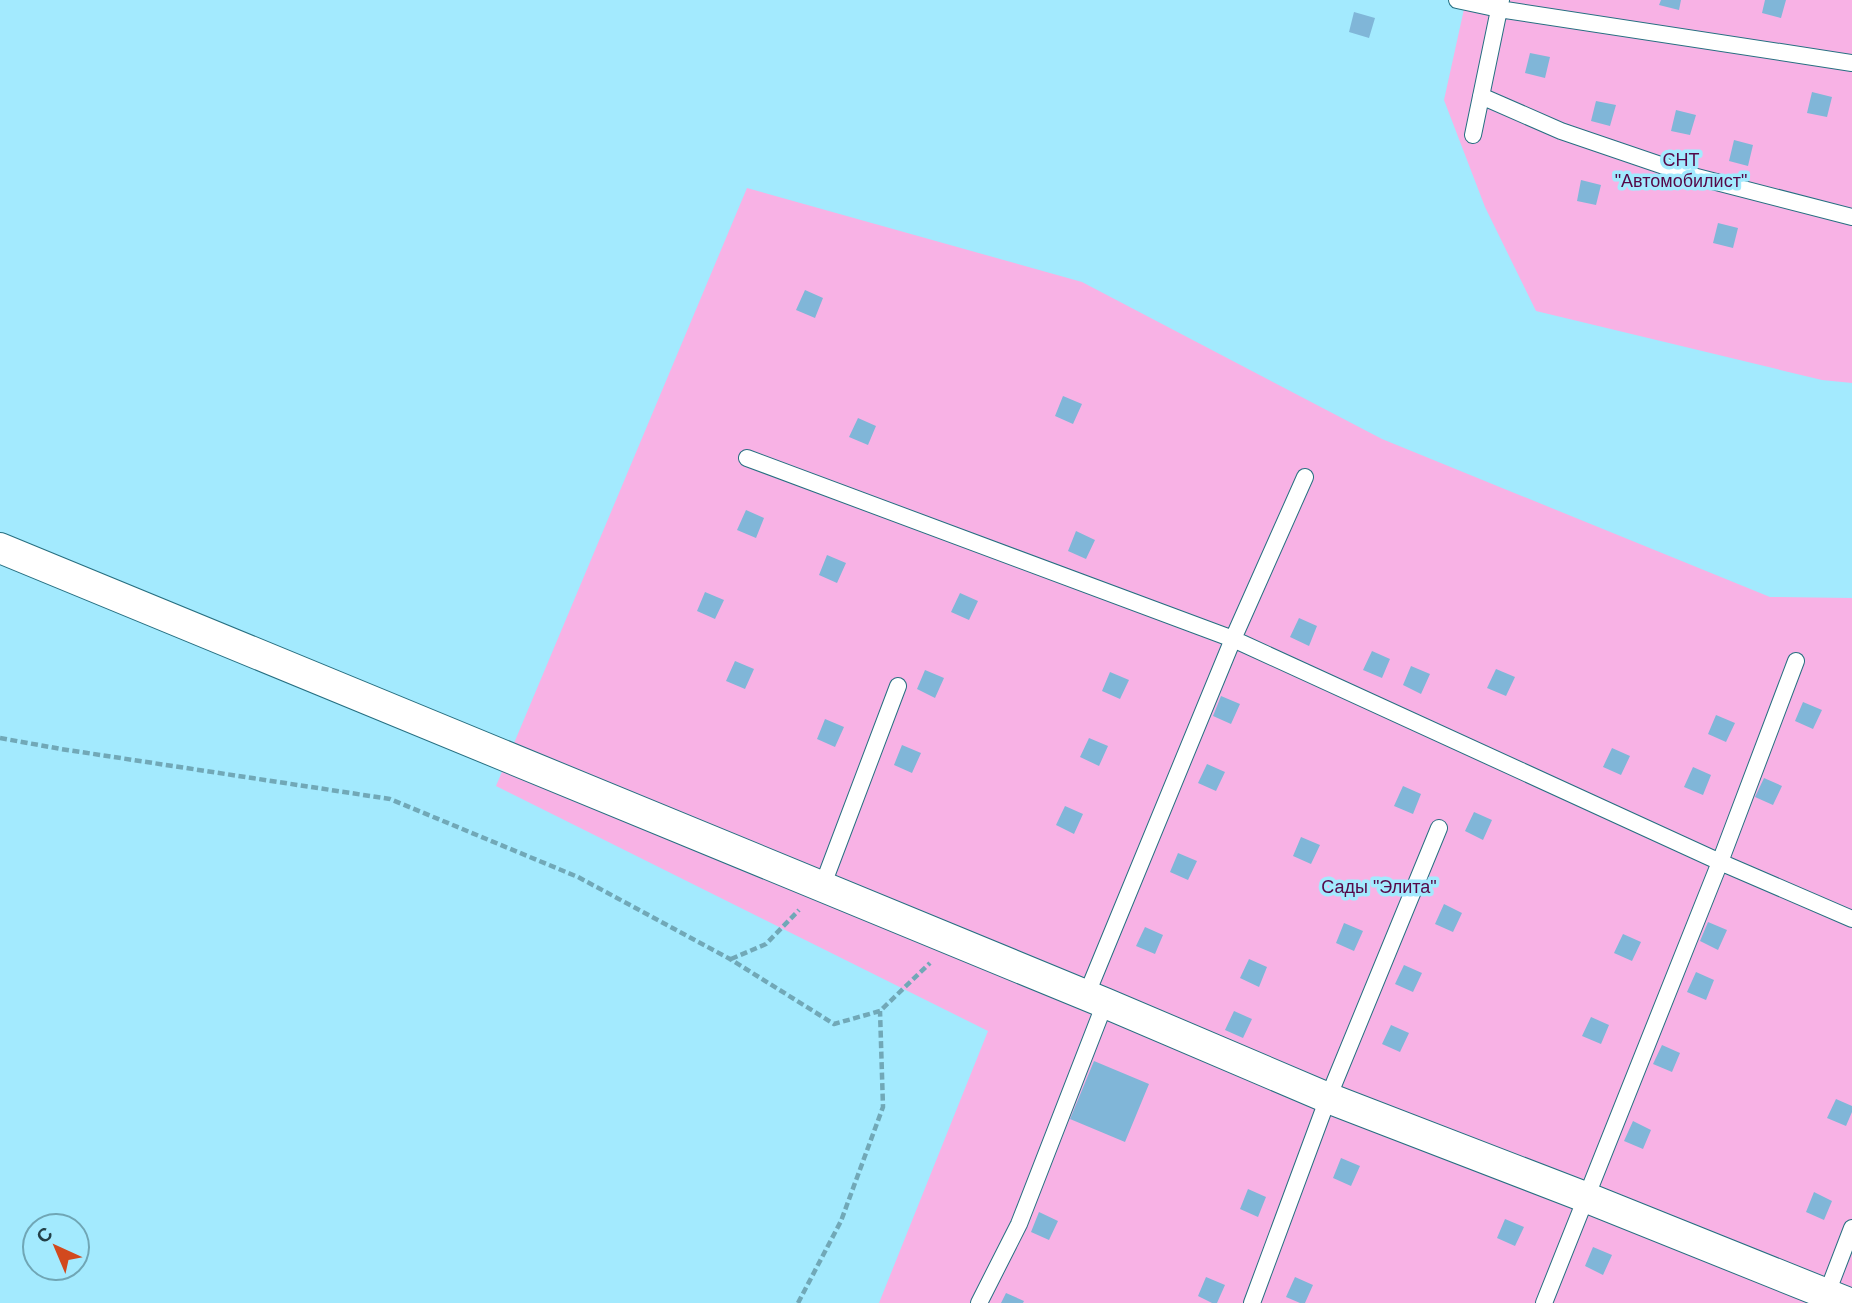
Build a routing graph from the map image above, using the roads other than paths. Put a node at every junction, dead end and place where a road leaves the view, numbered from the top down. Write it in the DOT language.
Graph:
graph roads {
  1 [pos="1457,0"];
  2 [pos="1500,4"];
  3 [pos="1852,63"];
  4 [pos="1481,96"];
  5 [pos="1473,135"];
  6 [pos="1852,217"];
  7 [pos="747,458"];
  8 [pos="1305,477"];
  9 [pos="0,548"];
  10 [pos="1233,639"];
  11 [pos="1796,661"];
  12 [pos="898,686"];
  13 [pos="1439,828"];
  14 [pos="1720,862"];
  15 [pos="822,887"];
  16 [pos="1852,919"];
  17 [pos="1096,1000"];
  18 [pos="1328,1098"];
  19 [pos="1585,1197"];
  20 [pos="1852,1228"];
  21 [pos="1833,1300"];
  22 [pos="979,1303"];
  23 [pos="1252,1303"];
  24 [pos="1544,1303"];
  1 -- 2 [label="lane"];
  2 -- 3 [label="lane"];
  2 -- 4 [label="lane"];
  4 -- 5 [label="lane"];
  4 -- 6 [label="lane"];
  7 -- 10 [label="lane"];
  8 -- 10 [label="lane"];
  9 -- 15 [label="street"];
  10 -- 14 [label="lane"];
  10 -- 17 [label="lane"];
  11 -- 14 [label="lane"];
  12 -- 15 [label="lane"];
  13 -- 18 [label="lane"];
  14 -- 16 [label="lane"];
  14 -- 19 [label="lane"];
  15 -- 17 [label="street"];
  17 -- 18 [label="street"];
  17 -- 22 [label="lane"];
  18 -- 19 [label="street"];
  18 -- 23 [label="lane"];
  19 -- 21 [label="street"];
  19 -- 24 [label="lane"];
  20 -- 21 [label="lane"];
}
